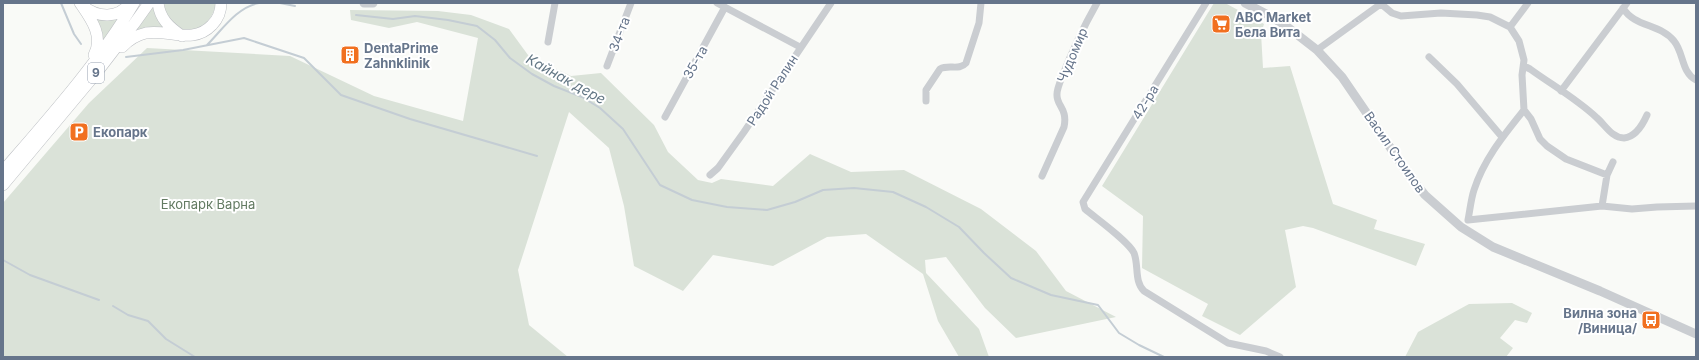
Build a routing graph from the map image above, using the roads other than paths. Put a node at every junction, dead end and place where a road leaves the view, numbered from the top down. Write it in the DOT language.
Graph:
graph roads {
  1 [pos="130,3"];
  2 [pos="134,3"];
  3 [pos="149,3"];
  4 [pos="158,3"];
  5 [pos="229,3"];
  6 [pos="364,3"];
  7 [pos="373,3"];
  8 [pos="555,3"];
  9 [pos="631,3"];
  10 [pos="717,3"];
  11 [pos="831,3"];
  12 [pos="981,3"];
  13 [pos="1097,3"];
  14 [pos="1206,3"];
  15 [pos="1244,3"];
  16 [pos="1381,3"];
  17 [pos="1528,3"];
  18 [pos="81,4"];
  19 [pos="1625,5"];
  20 [pos="725,7"];
  21 [pos="220,8"];
  22 [pos="1510,27"];
  23 [pos="182,36"];
  24 [pos="548,42"];
  25 [pos="800,47"];
  26 [pos="1317,50"];
  27 [pos="1429,57"];
  28 [pos="607,66"];
  29 [pos="1524,66"];
  30 [pos="88,75"];
  31 [pos="1696,80"];
  32 [pos="1561,91"];
  33 [pos="926,101"];
  34 [pos="1524,110"];
  35 [pos="1647,115"];
  36 [pos="665,117"];
  37 [pos="1502,137"];
  38 [pos="1613,162"];
  39 [pos="3,171"];
  40 [pos="710,175"];
  41 [pos="1607,175"];
  42 [pos="1042,176"];
  43 [pos="3,185"];
  44 [pos="1602,206"];
  45 [pos="1696,206"];
  46 [pos="1468,220"];
  47 [pos="1461,227"];
  48 [pos="1696,334"];
  49 [pos="1280,357"];
  1 -- 18 [label="highway"];
  2 -- 30 [label="highway, 9"];
  3 -- 30 [label="highway, 9"];
  4 -- 23 [label="highway"];
  5 -- 21 [label="highway"];
  6 -- 7 [label="street"];
  8 -- 24 [label="street"];
  9 -- 28 [label="street, 34-та"];
  10 -- 20 [label="street"];
  11 -- 25 [label="street, Радой Ралин"];
  12 -- 33 [label="street"];
  13 -- 42 [label="street, Чудомир"];
  14 -- 49 [label="street, 42-ра"];
  15 -- 26 [label="street, Васил Стоилов"];
  16 -- 22 [label="street"];
  16 -- 26 [label="street"];
  17 -- 22 [label="street"];
  18 -- 30 [label="highway"];
  19 -- 31 [label="street"];
  19 -- 32 [label="street"];
  20 -- 25 [label="street"];
  20 -- 36 [label="street, 35-та"];
  21 -- 23 [label="highway"];
  22 -- 29 [label="street"];
  23 -- 30 [label="highway"];
  25 -- 40 [label="street, Радой Ралин"];
  26 -- 47 [label="street, Васил Стоилов"];
  27 -- 37 [label="street"];
  29 -- 32 [label="street"];
  29 -- 34 [label="street"];
  30 -- 39 [label="highway, 9"];
  30 -- 43 [label="highway, 9"];
  32 -- 35 [label="street"];
  34 -- 37 [label="street"];
  34 -- 41 [label="street"];
  37 -- 46 [label="street"];
  38 -- 41 [label="street"];
  41 -- 44 [label="street"];
  44 -- 45 [label="street"];
  44 -- 46 [label="street"];
  46 -- 47 [label="street"];
  47 -- 48 [label="street, Васил Стоилов"];
}
